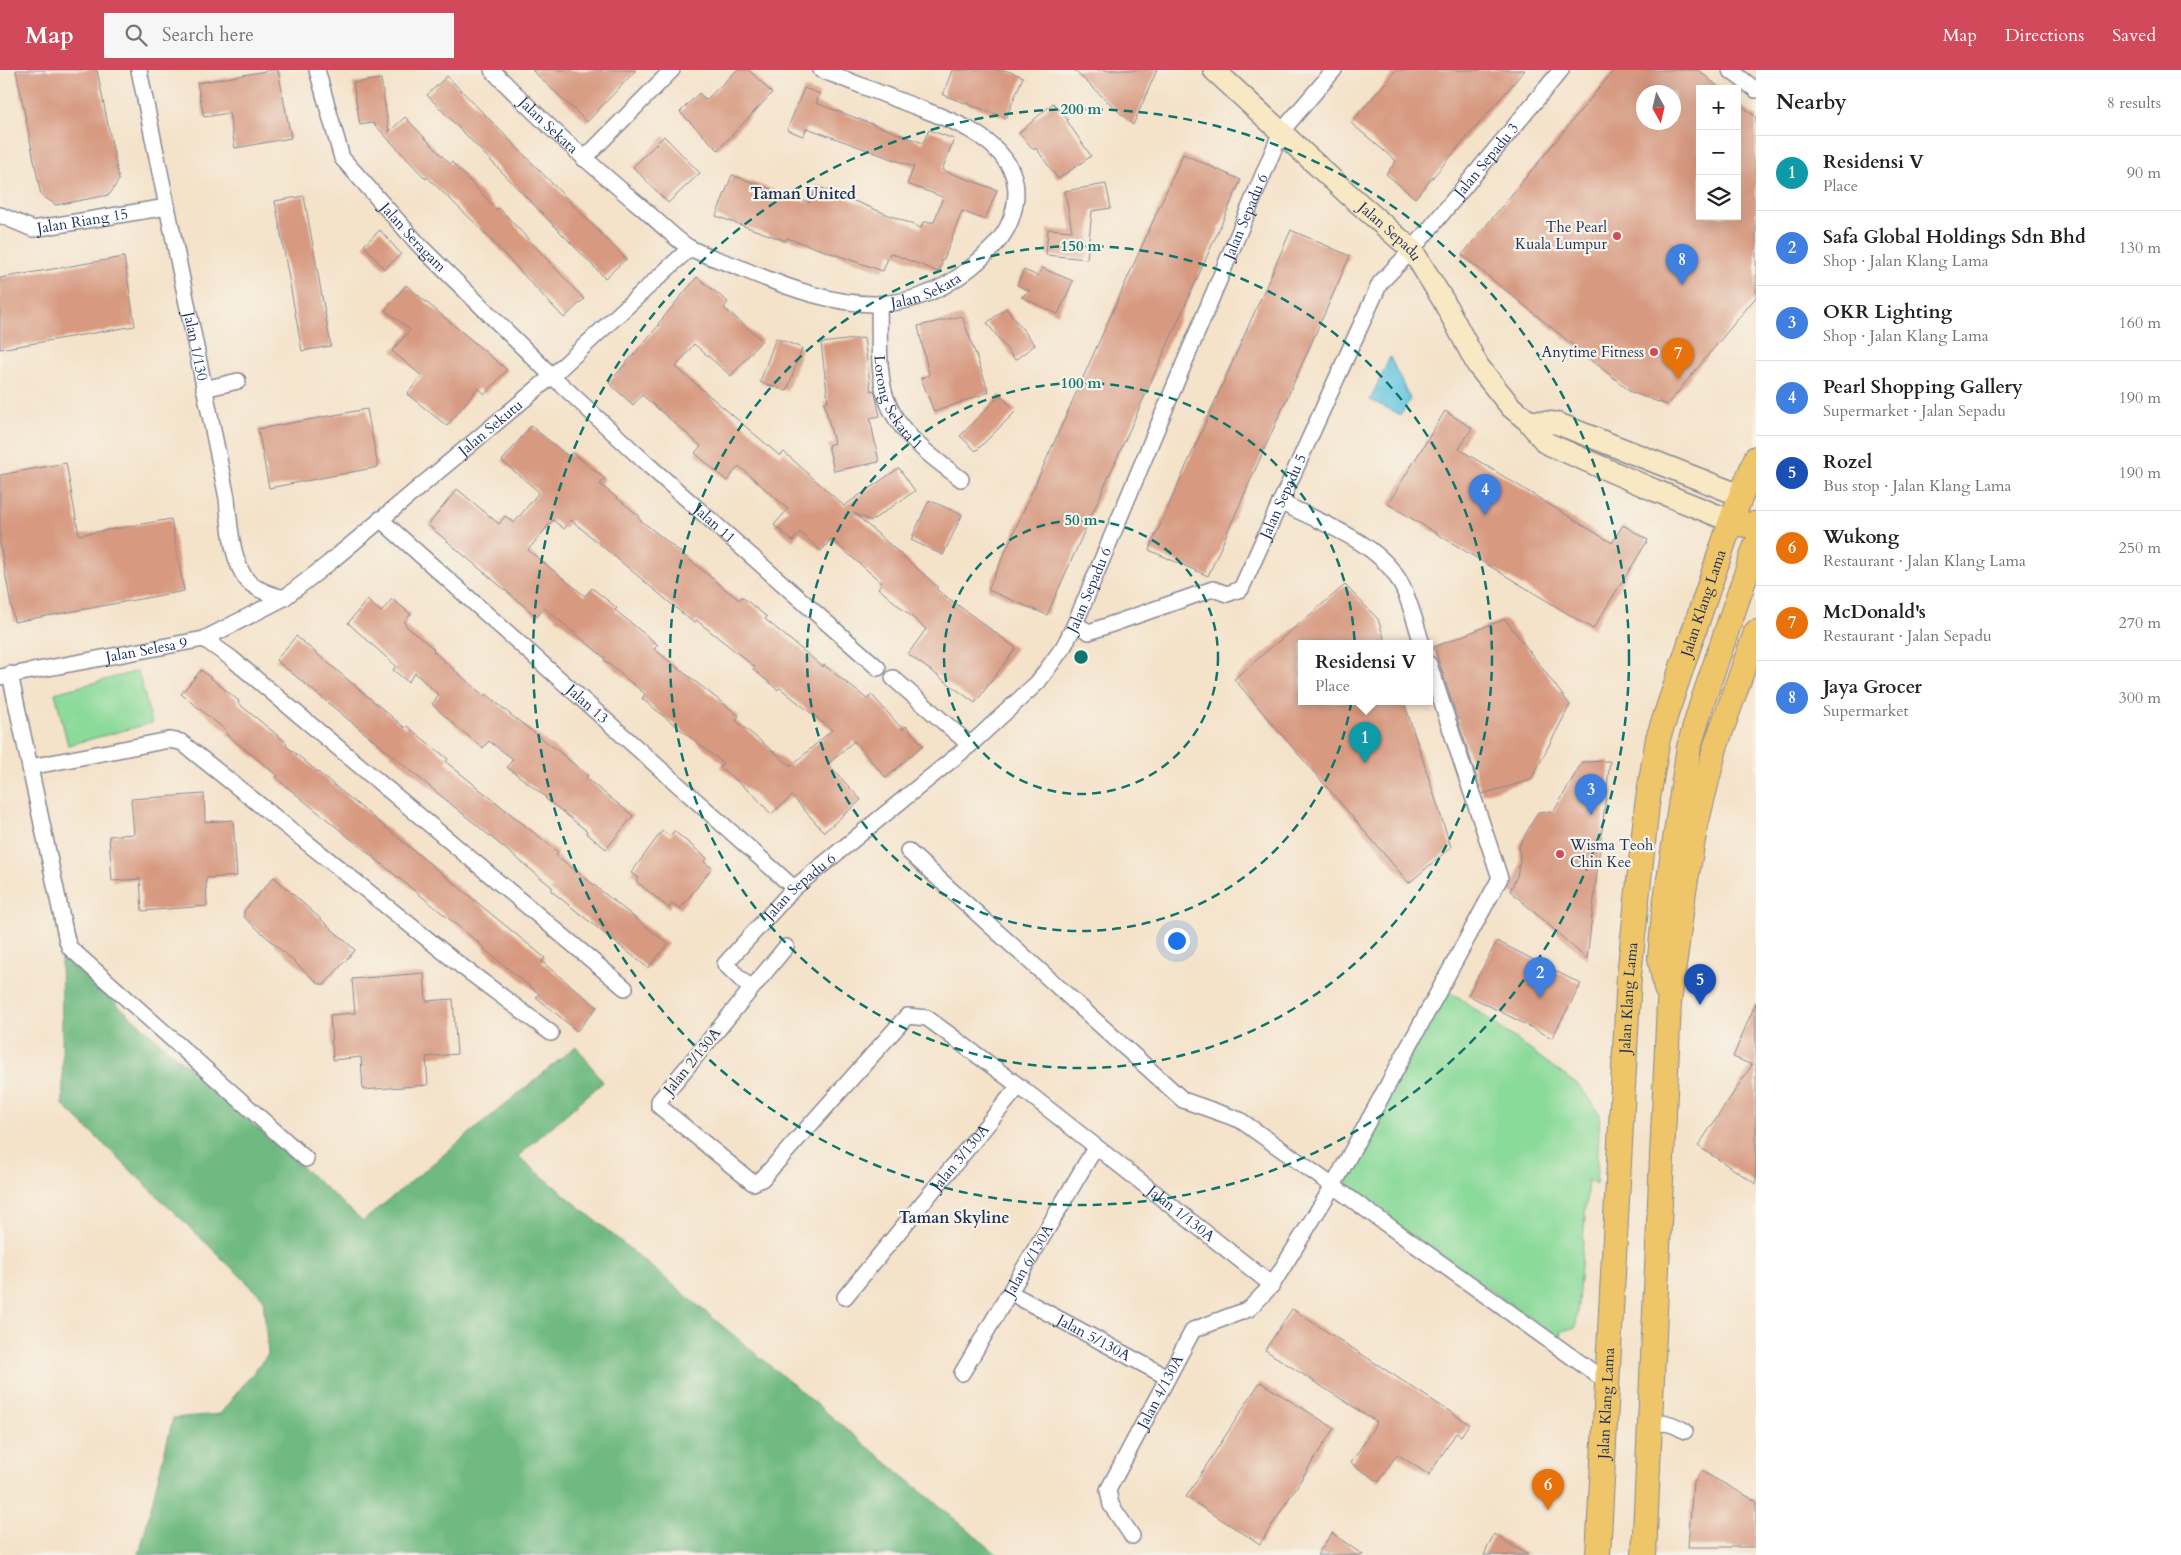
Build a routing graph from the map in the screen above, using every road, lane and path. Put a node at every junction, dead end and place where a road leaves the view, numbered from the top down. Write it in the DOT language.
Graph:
graph roads {
  1 [pos="139,70"];
  2 [pos="317,70"];
  3 [pos="492,70"];
  4 [pos="672,70"];
  5 [pos="821,70"];
  6 [pos="1214,70"];
  7 [pos="1334,70"];
  8 [pos="1561,70"];
  9 [pos="1730,70"];
  10 [pos="1756,90"];
  11 [pos="1281,132"];
  12 [pos="584,159"];
  13 [pos="167,207"];
  14 [pos="0,215"];
  15 [pos="690,248"];
  16 [pos="1412,250"];
  17 [pos="879,305"];
  18 [pos="552,376"];
  19 [pos="238,380"];
  20 [pos="204,389"];
  21 [pos="1528,422"];
  22 [pos="1756,458"];
  23 [pos="961,478"];
  24 [pos="1280,502"];
  25 [pos="1749,502"];
  26 [pos="380,519"];
  27 [pos="1731,522"];
  28 [pos="1756,524"];
  29 [pos="1756,545"];
  30 [pos="284,598"];
  31 [pos="1075,624"];
  32 [pos="1756,632"];
  33 [pos="204,638"];
  34 [pos="1421,640"];
  35 [pos="878,668"];
  36 [pos="5,675"];
  37 [pos="1433,676"];
  38 [pos="893,678"];
  39 [pos="970,744"];
  40 [pos="30,767"];
  41 [pos="908,851"];
  42 [pos="794,888"];
  43 [pos="786,947"];
  44 [pos="625,988"];
  45 [pos="751,989"];
  46 [pos="1669,1003"];
  47 [pos="551,1033"];
  48 [pos="1018,1086"];
  49 [pos="1095,1148"];
  50 [pos="306,1159"];
  51 [pos="753,1183"];
  52 [pos="1333,1186"];
  53 [pos="1272,1285"];
  54 [pos="844,1297"];
  55 [pos="1020,1298"];
  56 [pos="962,1373"];
  57 [pos="1167,1377"];
  58 [pos="1607,1382"];
  59 [pos="1650,1428"];
  60 [pos="1685,1432"];
  61 [pos="1132,1536"];
  62 [pos="1598,1555"];
  63 [pos="1644,1555"];
  1 -- 13 [label="street, Jalan 1/130"];
  2 -- 18 [label="street, Jalan Seragam"];
  3 -- 12 [label="street, Jalan Sekata"];
  4 -- 12 [label="street, Jalan Sekata"];
  5 -- 17 [label="street, Jalan Sekata"];
  6 -- 11 [label="street, Jalan Sepadu"];
  7 -- 11 [label="street, Jalan Sepadu 6"];
  8 -- 16 [label="street, Jalan Sepadu 3"];
  9 -- 10 [label="street"];
  11 -- 16 [label="street, Jalan Sepadu"];
  11 -- 31 [label="street, Jalan Sepadu 6"];
  12 -- 15 [label="street, Jalan Sekata"];
  13 -- 14 [label="street, Jalan Riang 15"];
  13 -- 20 [label="street, Jalan 1/130"];
  15 -- 17 [label="street, Jalan Sekata"];
  15 -- 18 [label="street, Jalan Sekutu"];
  16 -- 21 [label="street, Jalan Sepadu"];
  16 -- 24 [label="street, Jalan Sepadu 5"];
  17 -- 23 [label="street, Lorong Sekata 1"];
  18 -- 26 [label="street, Jalan Sekutu"];
  18 -- 35 [label="street, Jalan 11"];
  19 -- 20 [label="street"];
  20 -- 30 [label="street, Jalan 1/130"];
  21 -- 25 [label="street"];
  21 -- 27 [label="street, Jalan Sepadu"];
  22 -- 25 [label="main road, Jalan Klang Lama"];
  24 -- 31 [label="street, Jalan Sepadu 5"];
  24 -- 34 [label="street"];
  25 -- 27 [label="main road, Jalan Klang Lama"];
  26 -- 30 [label="street, Jalan Sekutu"];
  26 -- 42 [label="street, Jalan 13"];
  27 -- 28 [label="main road"];
  27 -- 58 [label="main road, Jalan Klang Lama"];
  29 -- 46 [label="main road"];
  30 -- 33 [label="street, Jalan Selesa 9"];
  31 -- 39 [label="street, Jalan Sepadu 6"];
  32 -- 46 [label="main road"];
  33 -- 36 [label="street, Jalan Selesa 9"];
  33 -- 44 [label="street"];
  36 -- 40 [label="street"];
  37 -- 52 [label="street"];
  38 -- 39 [label="street"];
  39 -- 42 [label="street, Jalan Sepadu 6"];
  40 -- 47 [label="street"];
  40 -- 50 [label="street"];
  41 -- 52 [label="street"];
  42 -- 45 [label="street, Jalan Sepadu 6"];
  43 -- 45 [label="street, Jalan 2/130A"];
  45 -- 51 [label="street, Jalan 2/130A"];
  46 -- 59 [label="main road"];
  48 -- 49 [label="street, Jalan 1/130A"];
  48 -- 51 [label="street, Jalan 1/130A"];
  48 -- 54 [label="street, Jalan 3/130A"];
  49 -- 53 [label="street, Jalan 1/130A"];
  49 -- 56 [label="street, Jalan 6/130A"];
  52 -- 53 [label="street"];
  52 -- 58 [label="street"];
  53 -- 57 [label="street, Jalan 4/130A"];
  55 -- 57 [label="street, Jalan 5/130A"];
  57 -- 61 [label="street, Jalan 4/130A"];
  58 -- 62 [label="main road, Jalan Klang Lama"];
  59 -- 60 [label="street"];
  59 -- 63 [label="main road"];
}
